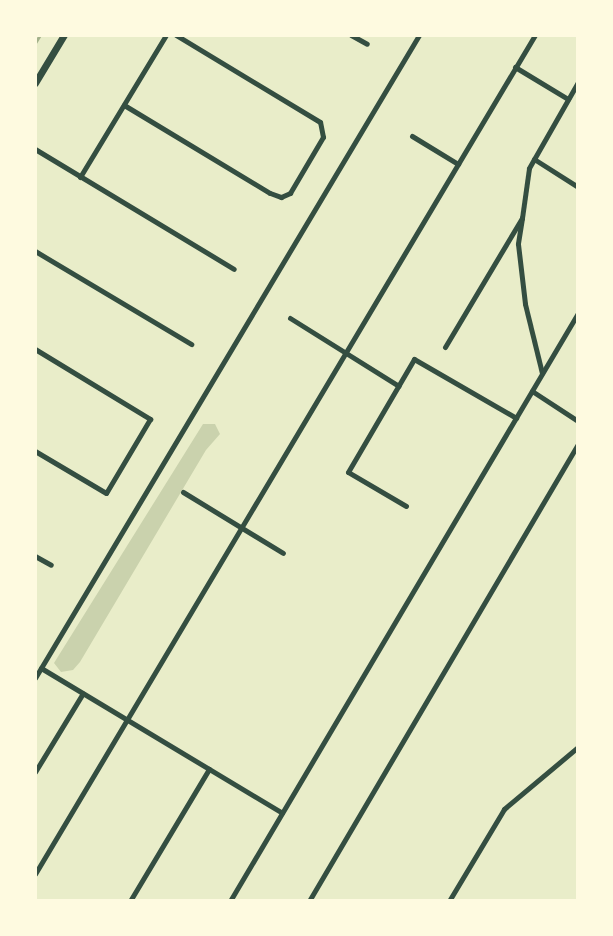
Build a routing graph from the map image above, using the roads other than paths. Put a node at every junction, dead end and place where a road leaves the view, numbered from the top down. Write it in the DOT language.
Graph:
graph roads {
  1 [pos="64,35"];
  2 [pos="166,35"];
  3 [pos="176,35"];
  4 [pos="351,35"];
  5 [pos="419,35"];
  6 [pos="535,35"];
  7 [pos="367,44"];
  8 [pos="515,66"];
  9 [pos="578,82"];
  10 [pos="35,83"];
  11 [pos="568,99"];
  12 [pos="124,105"];
  13 [pos="412,136"];
  14 [pos="35,149"];
  15 [pos="534,159"];
  16 [pos="458,164"];
  17 [pos="80,177"];
  18 [pos="578,187"];
  19 [pos="522,218"];
  20 [pos="35,251"];
  21 [pos="234,269"];
  22 [pos="578,313"];
  23 [pos="290,318"];
  24 [pos="191,344"];
  25 [pos="445,347"];
  26 [pos="35,349"];
  27 [pos="345,353"];
  28 [pos="542,373"];
  29 [pos="399,386"];
  30 [pos="532,391"];
  31 [pos="516,418"];
  32 [pos="578,421"];
  33 [pos="578,444"];
  34 [pos="35,451"];
  35 [pos="183,492"];
  36 [pos="406,506"];
  37 [pos="241,528"];
  38 [pos="283,553"];
  39 [pos="35,555"];
  40 [pos="51,565"];
  41 [pos="41,668"];
  42 [pos="35,678"];
  43 [pos="83,693"];
  44 [pos="127,719"];
  45 [pos="578,747"];
  46 [pos="209,769"];
  47 [pos="35,772"];
  48 [pos="282,813"];
  49 [pos="35,874"];
  50 [pos="130,901"];
  51 [pos="230,901"];
  52 [pos="309,901"];
  53 [pos="449,901"];
  1 -- 10 [label="street"];
  2 -- 12 [label="street"];
  3 -- 12 [label="street"];
  4 -- 7 [label="street"];
  5 -- 41 [label="street"];
  6 -- 8 [label="street"];
  8 -- 11 [label="street"];
  8 -- 16 [label="street"];
  9 -- 11 [label="street"];
  11 -- 15 [label="street"];
  12 -- 17 [label="street"];
  13 -- 16 [label="street"];
  14 -- 17 [label="street"];
  15 -- 18 [label="street"];
  15 -- 19 [label="street"];
  16 -- 27 [label="street"];
  17 -- 21 [label="street"];
  19 -- 25 [label="street"];
  19 -- 28 [label="street"];
  20 -- 24 [label="street"];
  22 -- 28 [label="street"];
  23 -- 27 [label="street"];
  26 -- 34 [label="street"];
  27 -- 29 [label="street"];
  27 -- 37 [label="street"];
  28 -- 30 [label="street"];
  29 -- 31 [label="street"];
  29 -- 36 [label="street"];
  30 -- 31 [label="street"];
  30 -- 32 [label="street"];
  31 -- 48 [label="street"];
  33 -- 52 [label="street"];
  35 -- 37 [label="street"];
  37 -- 38 [label="street"];
  37 -- 44 [label="street"];
  39 -- 40 [label="street"];
  41 -- 42 [label="street"];
  41 -- 43 [label="street"];
  43 -- 44 [label="street"];
  43 -- 47 [label="street"];
  44 -- 46 [label="street"];
  44 -- 49 [label="street"];
  45 -- 53 [label="street"];
  46 -- 48 [label="street"];
  46 -- 50 [label="street"];
  48 -- 51 [label="street"];
}
